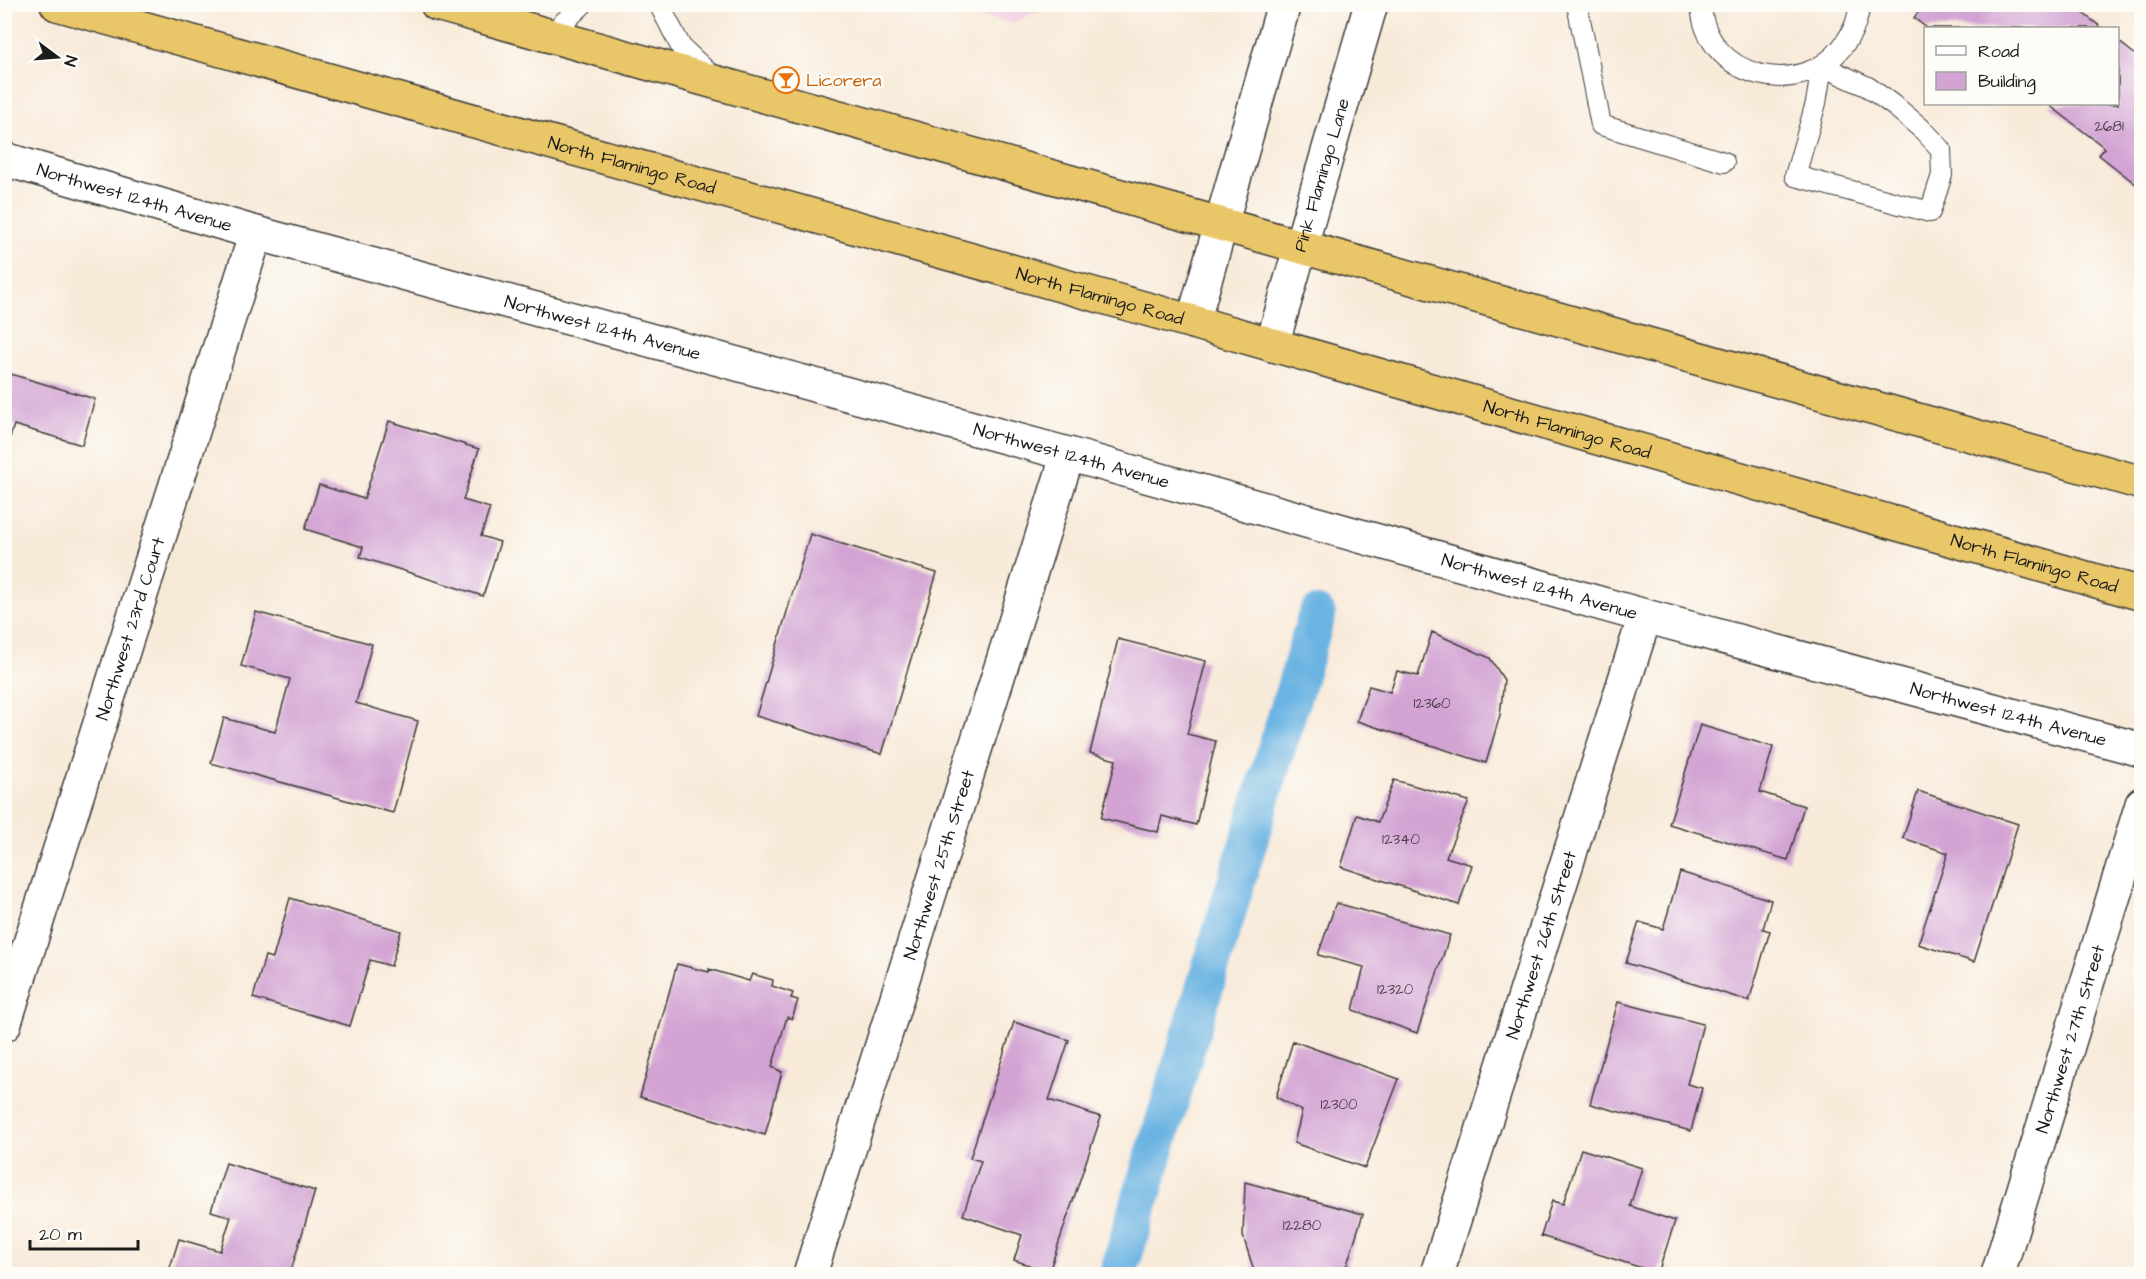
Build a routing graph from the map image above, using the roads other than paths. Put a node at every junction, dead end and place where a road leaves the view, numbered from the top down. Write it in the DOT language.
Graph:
graph roads {
  1 [pos="57,4"];
  2 [pos="437,4"];
  3 [pos="583,4"];
  4 [pos="659,4"];
  5 [pos="1284,4"];
  6 [pos="1371,4"];
  7 [pos="1576,4"];
  8 [pos="1701,4"];
  9 [pos="1859,4"];
  10 [pos="549,36"];
  11 [pos="1822,66"];
  12 [pos="720,84"];
  13 [pos="4,159"];
  14 [pos="1724,162"];
  15 [pos="1221,224"];
  16 [pos="256,233"];
  17 [pos="1301,246"];
  18 [pos="1193,322"];
  19 [pos="1272,345"];
  20 [pos="1068,454"];
  21 [pos="2142,483"];
  22 [pos="2142,594"];
  23 [pos="1645,616"];
  24 [pos="2142,750"];
  25 [pos="2142,804"];
  26 [pos="4,1025"];
  27 [pos="810,1275"];
  28 [pos="1437,1275"];
  29 [pos="1998,1275"];
  1 -- 18 [label="highway, North Flamingo Road"];
  2 -- 10 [label="highway"];
  3 -- 10 [label="lane"];
  4 -- 12 [label="lane"];
  5 -- 15 [label="street"];
  6 -- 17 [label="street, Pink Flamingo Lane"];
  7 -- 14 [label="lane"];
  8 -- 11 [label="lane"];
  9 -- 11 [label="lane"];
  10 -- 12 [label="highway"];
  11 -- 11 [label="lane"];
  12 -- 15 [label="highway"];
  13 -- 16 [label="street, Northwest 124th Avenue"];
  15 -- 17 [label="highway"];
  15 -- 18 [label="street"];
  16 -- 20 [label="street, Northwest 124th Avenue"];
  16 -- 26 [label="street, Northwest 23rd Court"];
  17 -- 19 [label="street, Pink Flamingo Lane"];
  17 -- 21 [label="highway"];
  18 -- 19 [label="highway, North Flamingo Road"];
  19 -- 22 [label="highway, North Flamingo Road"];
  20 -- 23 [label="street, Northwest 124th Avenue"];
  20 -- 27 [label="street, Northwest 25th Street"];
  23 -- 24 [label="street, Northwest 124th Avenue"];
  23 -- 28 [label="street, Northwest 26th Street"];
  25 -- 29 [label="street, Northwest 27th Street"];
}
